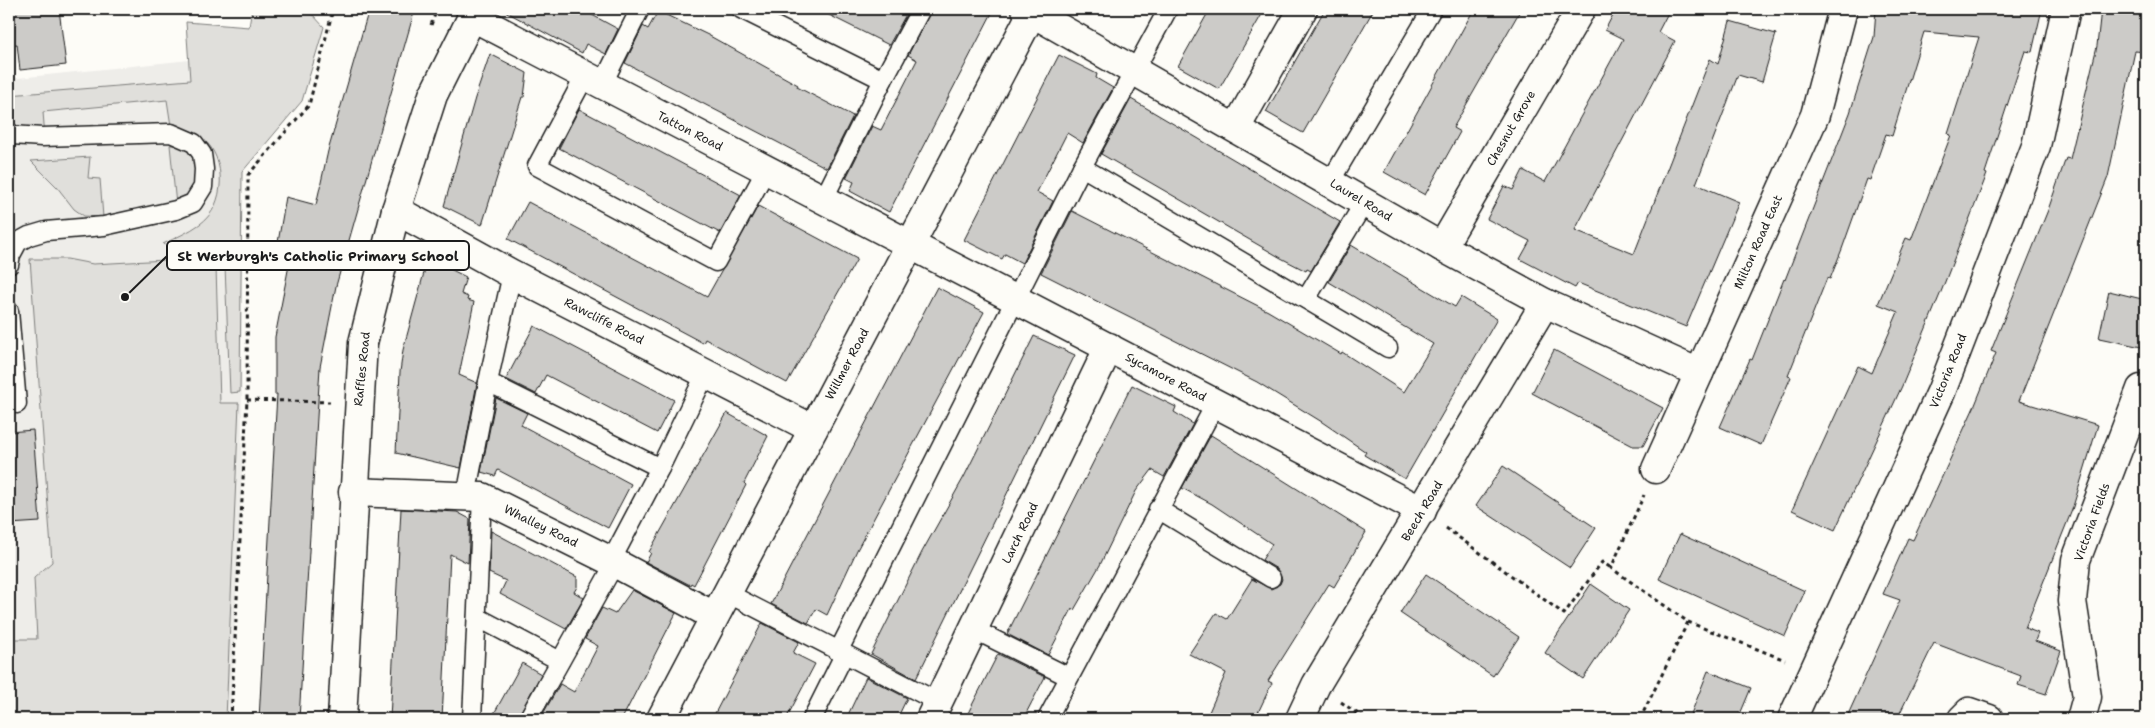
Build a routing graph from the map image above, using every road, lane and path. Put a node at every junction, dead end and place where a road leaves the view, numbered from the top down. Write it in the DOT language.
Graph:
graph roads {
  1 [pos="333,9"];
  2 [pos="640,9"];
  3 [pos="741,9"];
  4 [pos="921,9"];
  5 [pos="1168,9"];
  6 [pos="1304,9"];
  7 [pos="1432,9"];
  8 [pos="1581,9"];
  9 [pos="1844,9"];
  10 [pos="2066,9"];
  11 [pos="1031,10"];
  12 [pos="474,13"];
  13 [pos="1133,70"];
  14 [pos="593,80"];
  15 [pos="883,80"];
  16 [pos="1236,128"];
  17 [pos="9,132"];
  18 [pos="1082,167"];
  19 [pos="766,170"];
  20 [pos="1330,182"];
  21 [pos="824,200"];
  22 [pos="1364,203"];
  23 [pos="396,210"];
  24 [pos="910,245"];
  25 [pos="1442,247"];
  26 [pos="9,265"];
  27 [pos="512,274"];
  28 [pos="1016,299"];
  29 [pos="1306,299"];
  30 [pos="1544,303"];
  31 [pos="9,311"];
  32 [pos="1109,347"];
  33 [pos="1388,348"];
  34 [pos="706,373"];
  35 [pos="1699,373"];
  36 [pos="488,382"];
  37 [pos="2141,389"];
  38 [pos="247,400"];
  39 [pos="333,402"];
  40 [pos="1216,403"];
  41 [pos="17,404"];
  42 [pos="813,430"];
  43 [pos="660,468"];
  44 [pos="1656,469"];
  45 [pos="353,492"];
  46 [pos="474,496"];
  47 [pos="1158,509"];
  48 [pos="1422,511"];
  49 [pos="613,562"];
  50 [pos="1611,568"];
  51 [pos="1270,578"];
  52 [pos="721,605"];
  53 [pos="477,617"];
  54 [pos="1688,622"];
  55 [pos="973,629"];
  56 [pos="841,653"];
  57 [pos="560,661"];
  58 [pos="1813,671"];
  59 [pos="1069,678"];
  60 [pos="934,710"];
  61 [pos="231,719"];
  62 [pos="342,719"];
  63 [pos="472,719"];
  64 [pos="528,719"];
  65 [pos="661,719"];
  66 [pos="812,719"];
  67 [pos="1047,719"];
  68 [pos="1300,719"];
  69 [pos="1640,719"];
  70 [pos="1792,719"];
  71 [pos="1962,719"];
  72 [pos="1989,719"];
  73 [pos="2081,719"];
  1 -- 38 [label="path"];
  2 -- 14 [label="lane"];
  3 -- 15 [label="lane"];
  4 -- 15 [label="lane"];
  5 -- 13 [label="lane"];
  6 -- 16 [label="street"];
  7 -- 20 [label="lane"];
  8 -- 25 [label="street, Chesnut Grove"];
  9 -- 35 [label="street, Milton Road East"];
  10 -- 58 [label="street, Victoria Road"];
  11 -- 13 [label="street, Laurel Road"];
  11 -- 24 [label="street, Willmer Road"];
  12 -- 14 [label="street, Tatton Road"];
  12 -- 23 [label="street, Raffles Road"];
  13 -- 16 [label="street, Laurel Road"];
  13 -- 18 [label="lane"];
  14 -- 19 [label="street, Tatton Road"];
  14 -- 19 [label="lane"];
  15 -- 21 [label="lane"];
  16 -- 20 [label="street, Laurel Road"];
  17 -- 26 [label="lane"];
  18 -- 28 [label="lane"];
  18 -- 29 [label="lane"];
  19 -- 21 [label="street, Tatton Road"];
  20 -- 22 [label="street, Laurel Road"];
  21 -- 24 [label="street, Tatton Road"];
  22 -- 25 [label="street, Laurel Road"];
  22 -- 29 [label="lane"];
  23 -- 27 [label="street, Rawcliffe Road"];
  23 -- 45 [label="street, Raffles Road"];
  24 -- 28 [label="street, Sycamore Road"];
  24 -- 42 [label="street, Willmer Road"];
  25 -- 30 [label="street, Laurel Road"];
  27 -- 34 [label="street, Rawcliffe Road"];
  27 -- 36 [label="lane"];
  28 -- 32 [label="street, Sycamore Road"];
  28 -- 56 [label="lane"];
  29 -- 33 [label="lane"];
  30 -- 35 [label="street, Laurel Road"];
  30 -- 48 [label="street, Beech Road"];
  31 -- 41 [label="lane"];
  32 -- 40 [label="street, Sycamore Road"];
  32 -- 55 [label="street, Larch Road"];
  34 -- 42 [label="street, Rawcliffe Road"];
  34 -- 43 [label="lane"];
  35 -- 44 [label="street, Milton Road East"];
  36 -- 43 [label="lane"];
  36 -- 46 [label="lane"];
  37 -- 73 [label="street, Victoria Fields"];
  38 -- 39 [label="path"];
  38 -- 61 [label="path"];
  40 -- 47 [label="lane"];
  40 -- 48 [label="street, Sycamore Road"];
  42 -- 52 [label="street, Willmer Road"];
  43 -- 49 [label="lane"];
  44 -- 50 [label="path"];
  45 -- 46 [label="street, Whalley Road"];
  45 -- 62 [label="street, Raffles Road"];
  46 -- 49 [label="street, Whalley Road"];
  46 -- 53 [label="lane"];
  47 -- 51 [label="lane"];
  47 -- 59 [label="lane"];
  48 -- 50 [label="path"];
  48 -- 68 [label="street, Beech Road"];
  49 -- 52 [label="street, Whalley Road"];
  49 -- 57 [label="lane"];
  50 -- 54 [label="path"];
  52 -- 56 [label="lane"];
  52 -- 65 [label="street, Willmer Road"];
  53 -- 57 [label="lane"];
  53 -- 63 [label="lane"];
  54 -- 58 [label="path"];
  54 -- 69 [label="path"];
  55 -- 59 [label="lane"];
  55 -- 60 [label="street, Larch Road"];
  56 -- 60 [label="lane"];
  56 -- 66 [label="lane"];
  57 -- 64 [label="lane"];
  58 -- 70 [label="street, Victoria Road"];
  59 -- 67 [label="lane"];
  71 -- 72 [label="street"];
}
